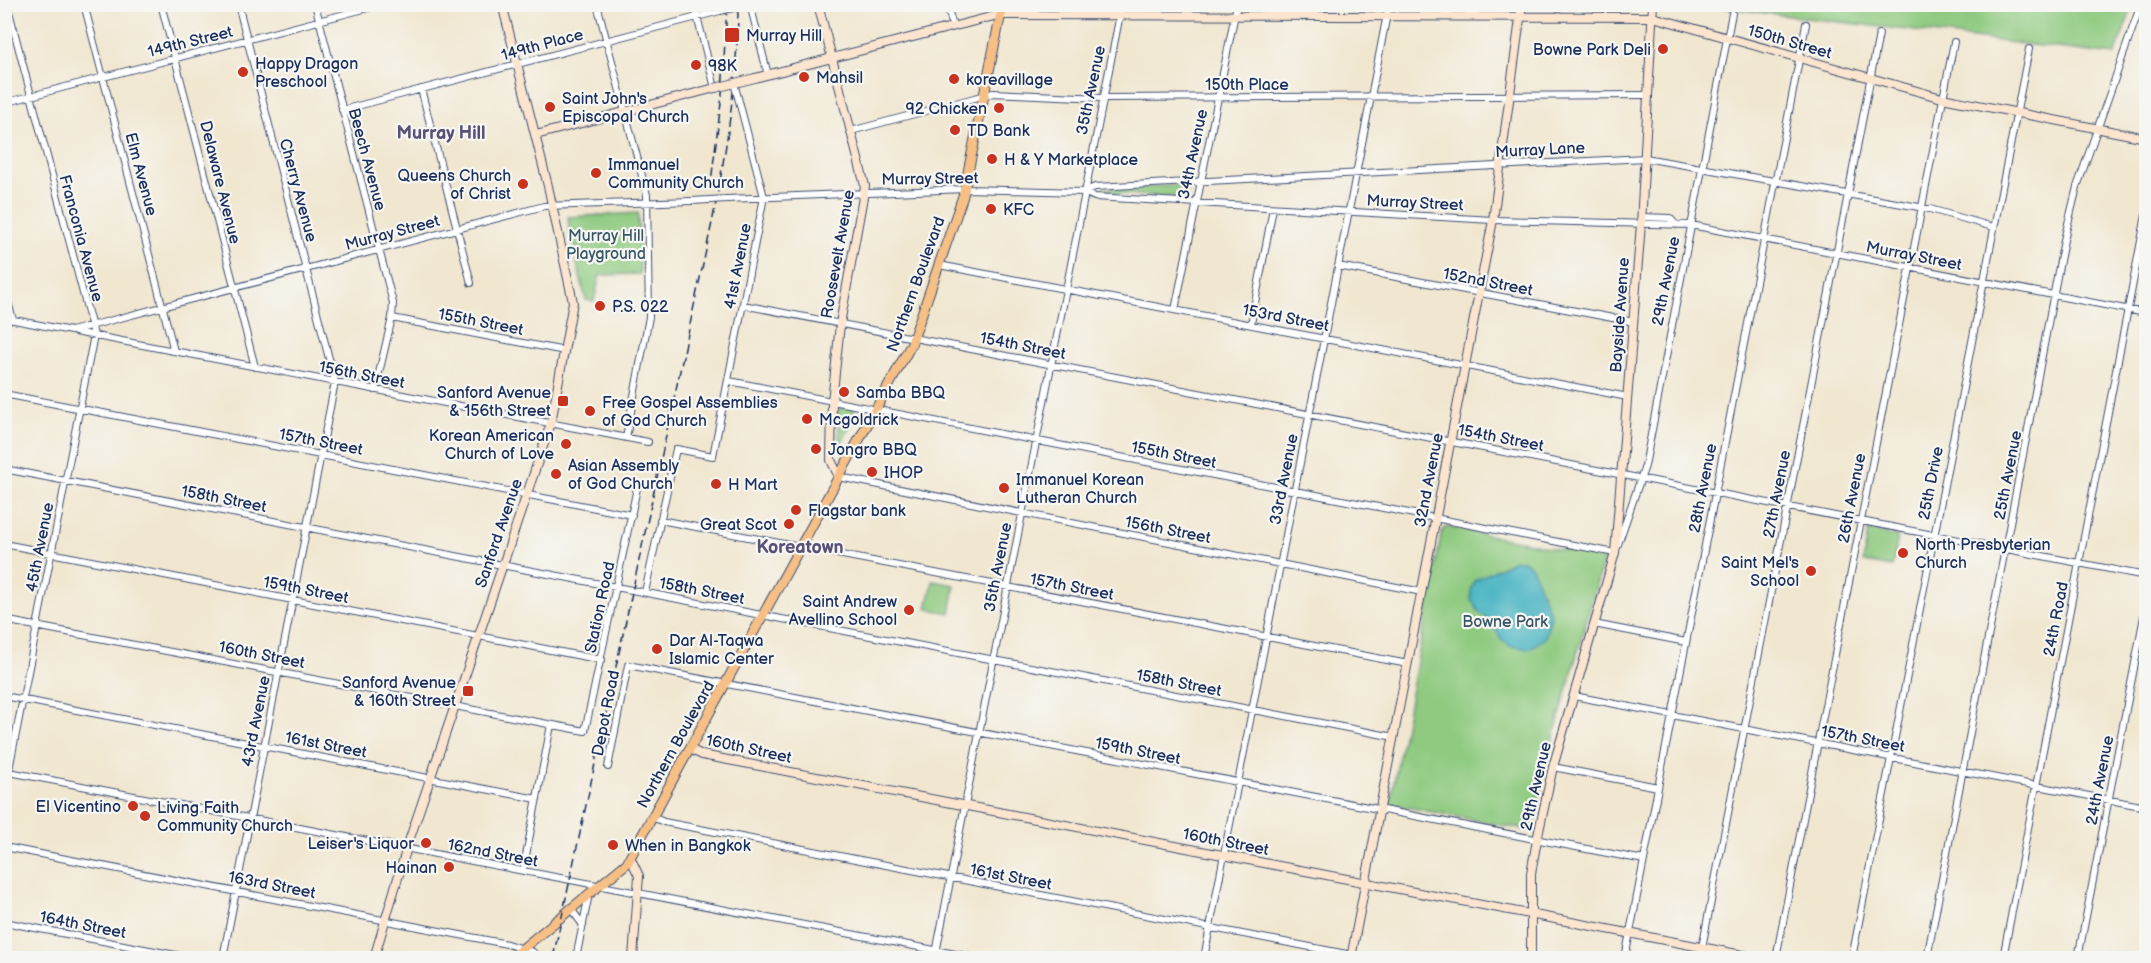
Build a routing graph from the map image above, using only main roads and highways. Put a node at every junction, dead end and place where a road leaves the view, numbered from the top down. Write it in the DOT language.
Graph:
graph roads {
  1 [pos="1003,4"];
  2 [pos="511,958"];
  1 -- 2 [label="main road, Northern Boulevard"];
}
